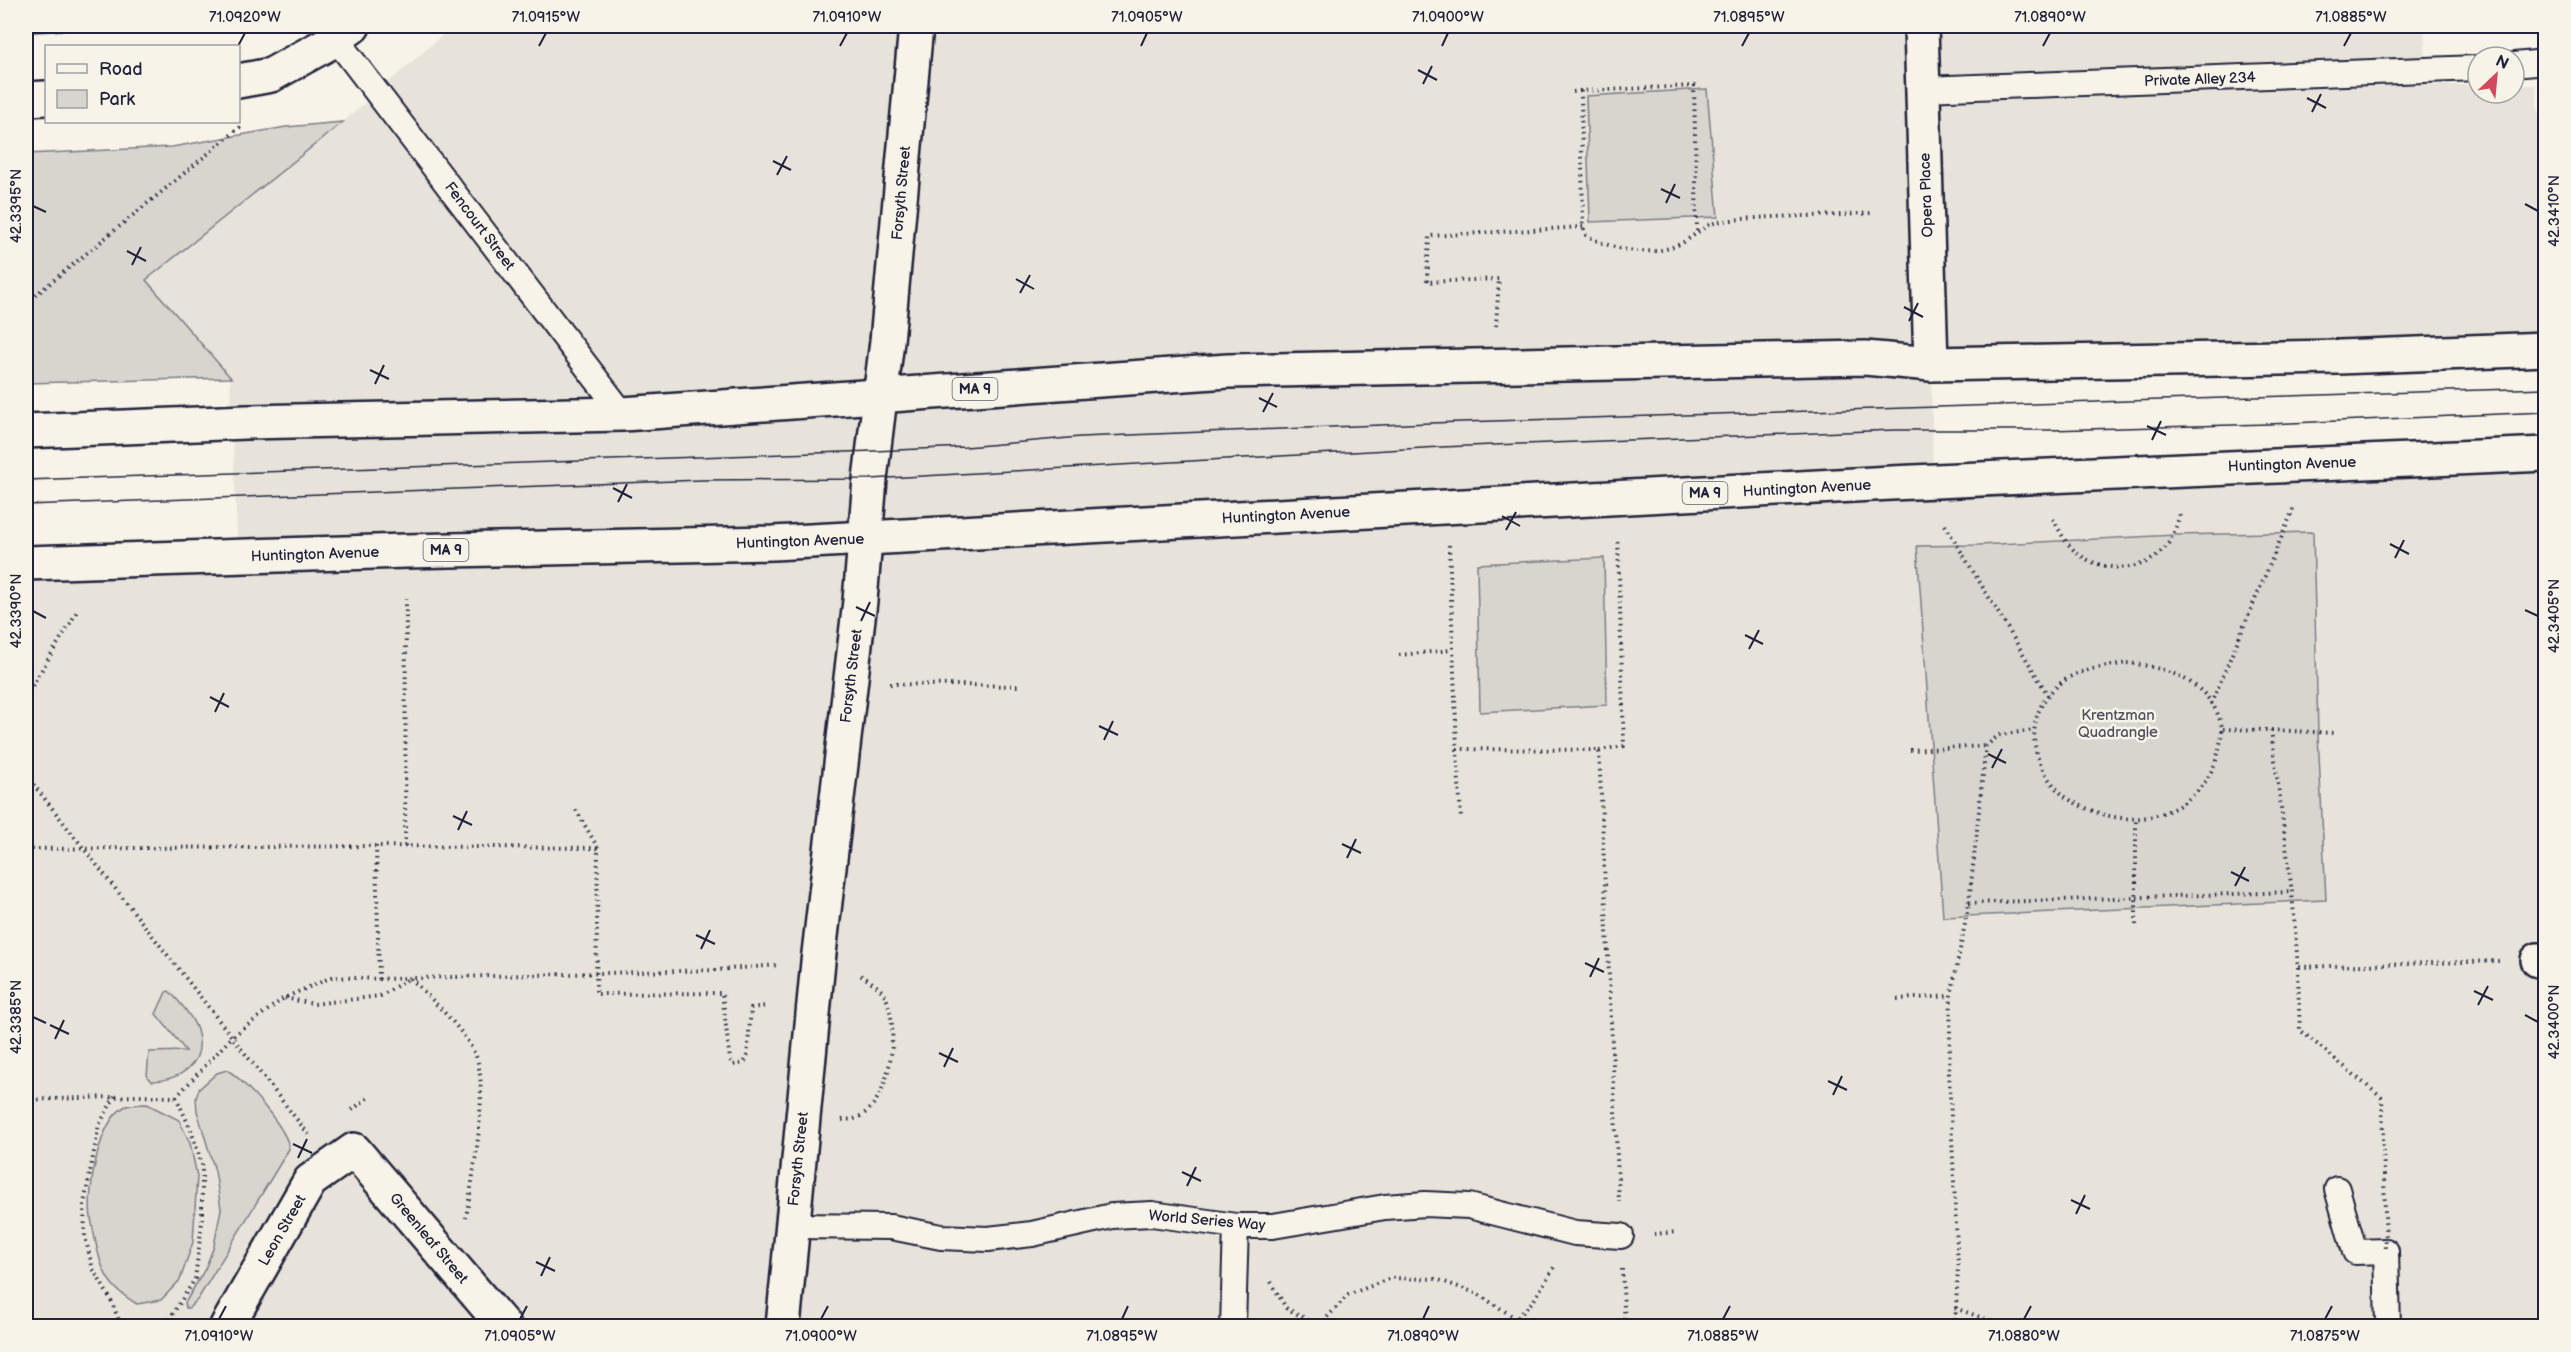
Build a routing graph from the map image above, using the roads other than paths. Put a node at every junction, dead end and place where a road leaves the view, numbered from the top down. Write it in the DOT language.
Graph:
graph roads {
  1 [pos="916,26"];
  2 [pos="1921,26"];
  3 [pos="344,32"];
  4 [pos="2546,62"];
  5 [pos="2526,64"];
  6 [pos="2466,68"];
  7 [pos="240,81"];
  8 [pos="1923,89"];
  9 [pos="45,98"];
  10 [pos="26,99"];
  11 [pos="2546,349"];
  12 [pos="1931,364"];
  13 [pos="881,395"];
  14 [pos="623,414"];
  15 [pos="26,432"];
  16 [pos="2546,454"];
  17 [pos="866,539"];
  18 [pos="26,563"];
  19 [pos="343,1157"];
  20 [pos="2337,1189"];
  21 [pos="792,1226"];
  22 [pos="1236,1226"];
  23 [pos="1621,1236"];
  24 [pos="227,1326"];
  25 [pos="504,1326"];
  26 [pos="783,1326"];
  27 [pos="1233,1326"];
  28 [pos="2388,1326"];
  1 -- 13 [label="main road, Forsyth Street"];
  2 -- 8 [label="main road, Opera Place"];
  3 -- 7 [label="main road"];
  3 -- 14 [label="lane, Fencourt Street"];
  4 -- 5 [label="lane"];
  6 -- 8 [label="lane, Private Alley 234"];
  8 -- 12 [label="main road, Opera Place"];
  9 -- 10 [label="main road"];
  11 -- 12 [label="main road, MA 9"];
  12 -- 13 [label="main road, MA 9"];
  13 -- 14 [label="main road, MA 9"];
  13 -- 17 [label="main road, Forsyth Street"];
  14 -- 15 [label="main road, MA 9"];
  16 -- 17 [label="main road, Huntington Avenue / MA 9"];
  17 -- 18 [label="main road, Huntington Avenue / MA 9"];
  17 -- 21 [label="main road, Forsyth Street"];
  19 -- 24 [label="main road, Leon Street"];
  19 -- 25 [label="main road, Greenleaf Street"];
  20 -- 28 [label="lane"];
  21 -- 22 [label="lane, World Series Way"];
  21 -- 26 [label="main road, Forsyth Street"];
  22 -- 23 [label="lane, World Series Way"];
  22 -- 27 [label="lane"];
}
